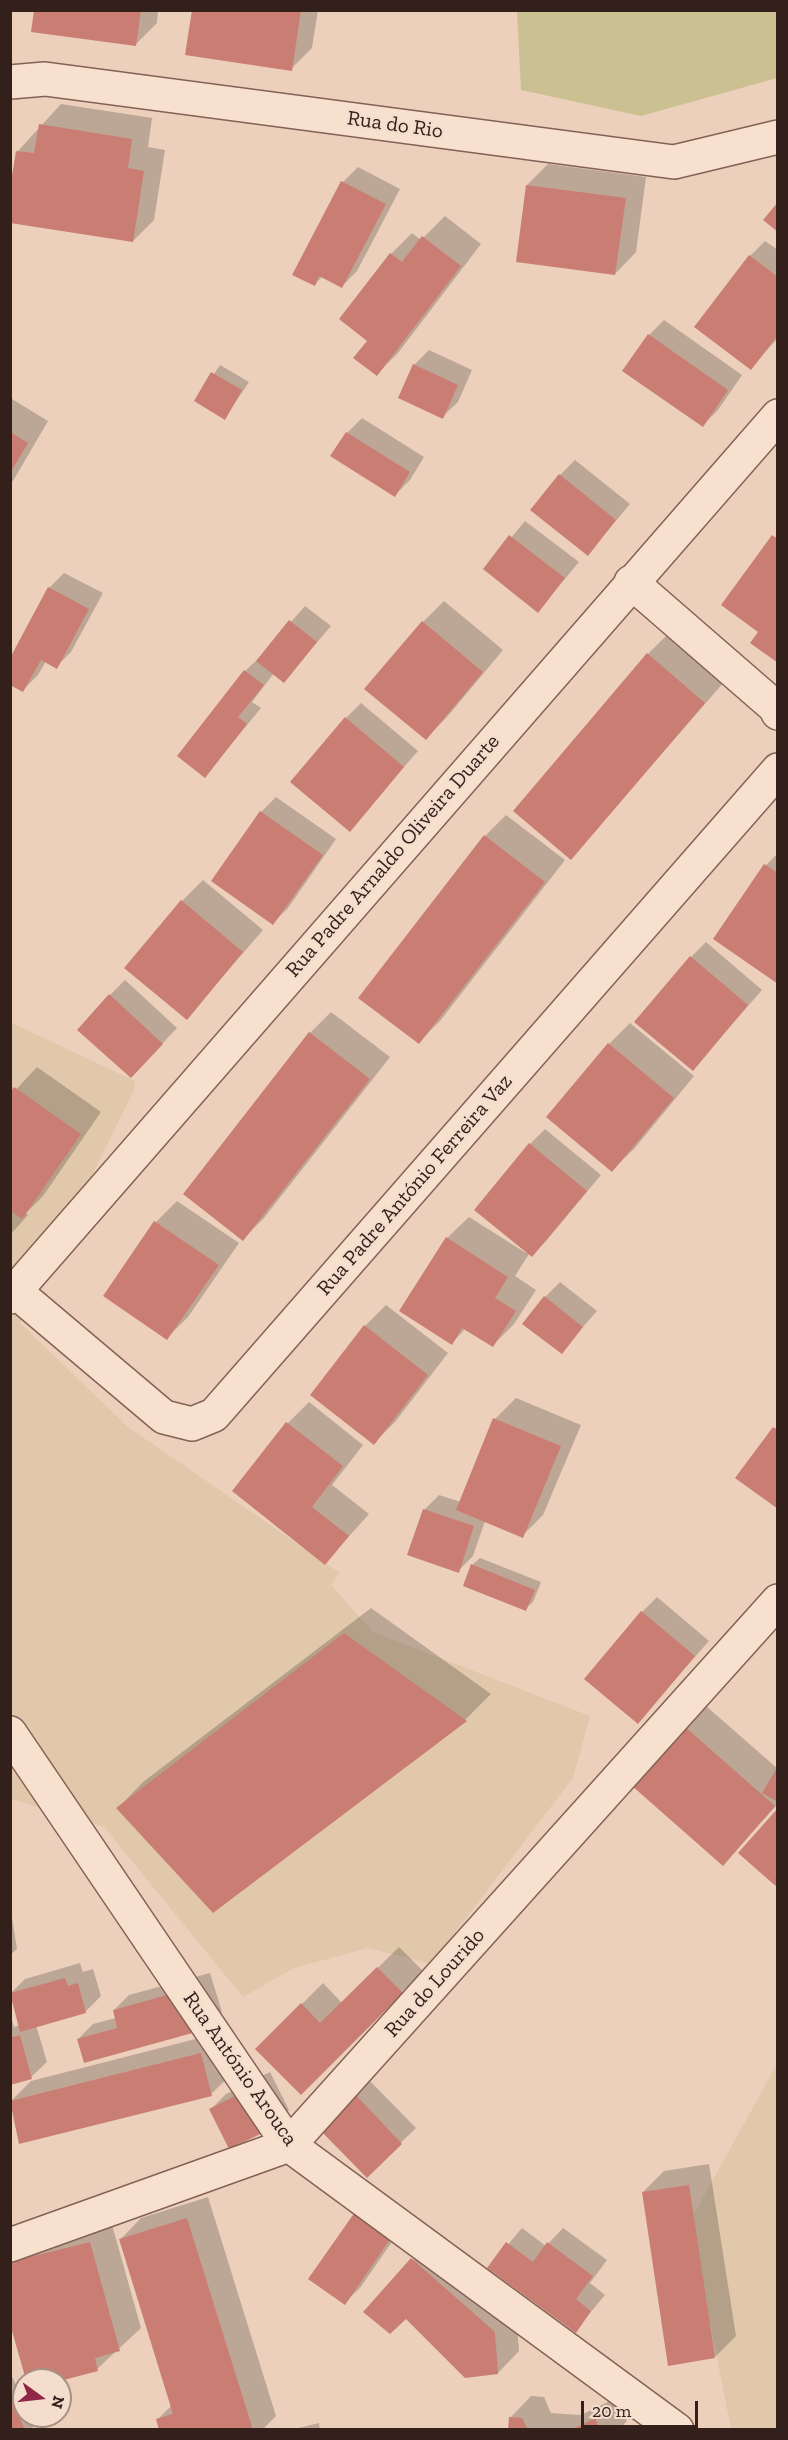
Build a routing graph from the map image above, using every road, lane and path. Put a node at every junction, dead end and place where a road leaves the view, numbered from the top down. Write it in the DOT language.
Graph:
graph roads {
  1 [pos="10,82"];
  2 [pos="777,137"];
  3 [pos="777,416"];
  4 [pos="631,582"];
  5 [pos="777,713"];
  6 [pos="777,770"];
  7 [pos="13,1295"];
  8 [pos="777,1600"];
  9 [pos="10,1733"];
  10 [pos="289,2145"];
  11 [pos="10,2245"];
  12 [pos="631,2398"];
  13 [pos="641,2430"];
  14 [pos="677,2430"];
  1 -- 2 [label="street, Rua do Rio"];
  3 -- 4 [label="street, Rua Padre Arnaldo Oliveira Duarte"];
  4 -- 5 [label="street"];
  4 -- 7 [label="street, Rua Padre Arnaldo Oliveira Duarte"];
  6 -- 7 [label="street, Rua Padre António Ferreira Vaz"];
  8 -- 10 [label="street, Rua do Lourido"];
  9 -- 10 [label="street, Rua António Arouca"];
  10 -- 11 [label="street, Rua do Lourido"];
  10 -- 12 [label="street, Rua António Arouca"];
  12 -- 13 [label="street"];
  12 -- 14 [label="street, Rua António Arouca"];
}
